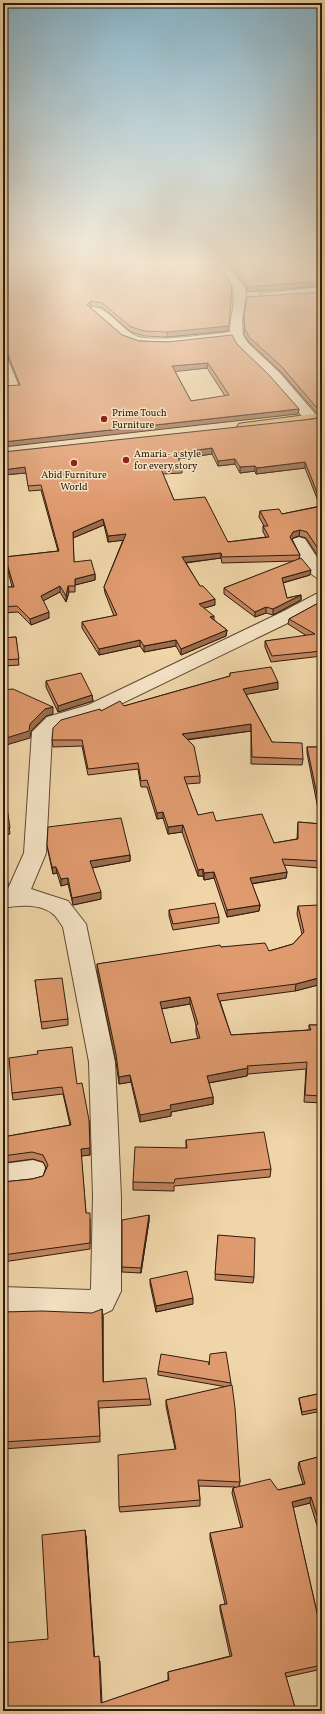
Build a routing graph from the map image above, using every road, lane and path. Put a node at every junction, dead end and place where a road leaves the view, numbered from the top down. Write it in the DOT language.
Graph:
graph roads {
  1 [pos="242,344"];
  2 [pos="317,418"];
  3 [pos="229,428"];
  4 [pos="299,542"];
  5 [pos="322,575"];
  6 [pos="322,598"];
  7 [pos="10,898"];
  8 [pos="33,1172"];
  9 [pos="3,1176"];
  10 [pos="3,1301"];
  1 -- 2 [label="street"];
  2 -- 3 [label="highway"];
  4 -- 5 [label="street"];
  6 -- 7 [label="street"];
  7 -- 10 [label="street"];
  8 -- 9 [label="street"];
}
